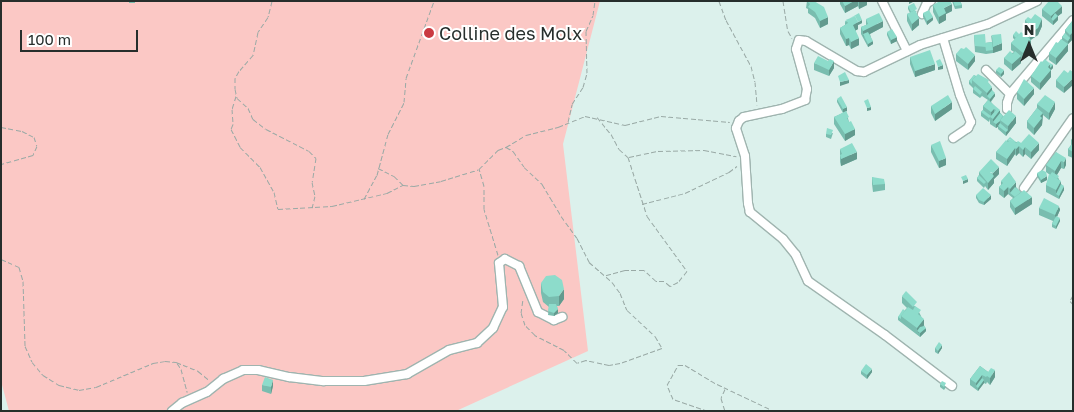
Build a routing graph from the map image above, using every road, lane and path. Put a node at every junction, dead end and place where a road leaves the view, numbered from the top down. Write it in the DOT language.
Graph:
graph roads {
  1 [pos="272,1"];
  2 [pos="434,1"];
  3 [pos="596,1"];
  4 [pos="719,1"];
  5 [pos="783,1"];
  6 [pos="882,1"];
  7 [pos="931,1"];
  8 [pos="1037,1"];
  9 [pos="922,14"];
  10 [pos="1073,20"];
  11 [pos="943,38"];
  12 [pos="796,46"];
  13 [pos="907,51"];
  14 [pos="986,70"];
  15 [pos="1010,94"];
  16 [pos="237,95"];
  17 [pos="1007,109"];
  18 [pos="757,113"];
  19 [pos="596,117"];
  20 [pos="1073,118"];
  21 [pos="739,121"];
  22 [pos="568,122"];
  23 [pos="1,126"];
  24 [pos="953,138"];
  25 [pos="506,147"];
  26 [pos="628,157"];
  27 [pos="745,159"];
  28 [pos="1,164"];
  29 [pos="377,168"];
  30 [pos="479,169"];
  31 [pos="402,185"];
  32 [pos="1024,188"];
  33 [pos="364,200"];
  34 [pos="642,204"];
  35 [pos="312,208"];
  36 [pos="1,259"];
  37 [pos="505,259"];
  38 [pos="605,275"];
  39 [pos="528,290"];
  40 [pos="1073,295"];
  41 [pos="1073,304"];
  42 [pos="562,318"];
  43 [pos="176,362"];
  44 [pos="216,385"];
  45 [pos="952,386"];
  46 [pos="725,388"];
  47 [pos="190,400"];
  48 [pos="172,411"];
  49 [pos="708,411"];
  50 [pos="725,411"];
  51 [pos="774,411"];
  1 -- 16 [label="path"];
  2 -- 29 [label="path"];
  3 -- 22 [label="path"];
  4 -- 18 [label="path"];
  5 -- 12 [label="path"];
  6 -- 13 [label="street"];
  7 -- 9 [label="street"];
  8 -- 11 [label="street"];
  10 -- 15 [label="street"];
  11 -- 13 [label="street"];
  11 -- 24 [label="street"];
  12 -- 13 [label="street"];
  12 -- 18 [label="street"];
  14 -- 15 [label="street"];
  15 -- 17 [label="street"];
  16 -- 35 [label="path"];
  16 -- 35 [label="path"];
  18 -- 21 [label="street"];
  19 -- 21 [label="path"];
  19 -- 22 [label="path"];
  19 -- 26 [label="path"];
  20 -- 32 [label="street"];
  21 -- 27 [label="street"];
  22 -- 25 [label="path"];
  23 -- 28 [label="path"];
  25 -- 30 [label="path"];
  25 -- 38 [label="path"];
  26 -- 27 [label="path"];
  26 -- 34 [label="path"];
  27 -- 34 [label="path"];
  27 -- 45 [label="street"];
  29 -- 31 [label="path"];
  29 -- 33 [label="path"];
  30 -- 31 [label="path"];
  30 -- 37 [label="path"];
  31 -- 33 [label="path"];
  33 -- 35 [label="path"];
  34 -- 38 [label="path"];
  36 -- 43 [label="path"];
  37 -- 39 [label="street"];
  37 -- 44 [label="street"];
  38 -- 39 [label="path"];
  39 -- 42 [label="street"];
  40 -- 41 [label="path"];
  43 -- 44 [label="path"];
  43 -- 47 [label="path"];
  44 -- 47 [label="street"];
  46 -- 49 [label="path"];
  46 -- 50 [label="path"];
  46 -- 51 [label="path"];
  47 -- 48 [label="street"];
}
